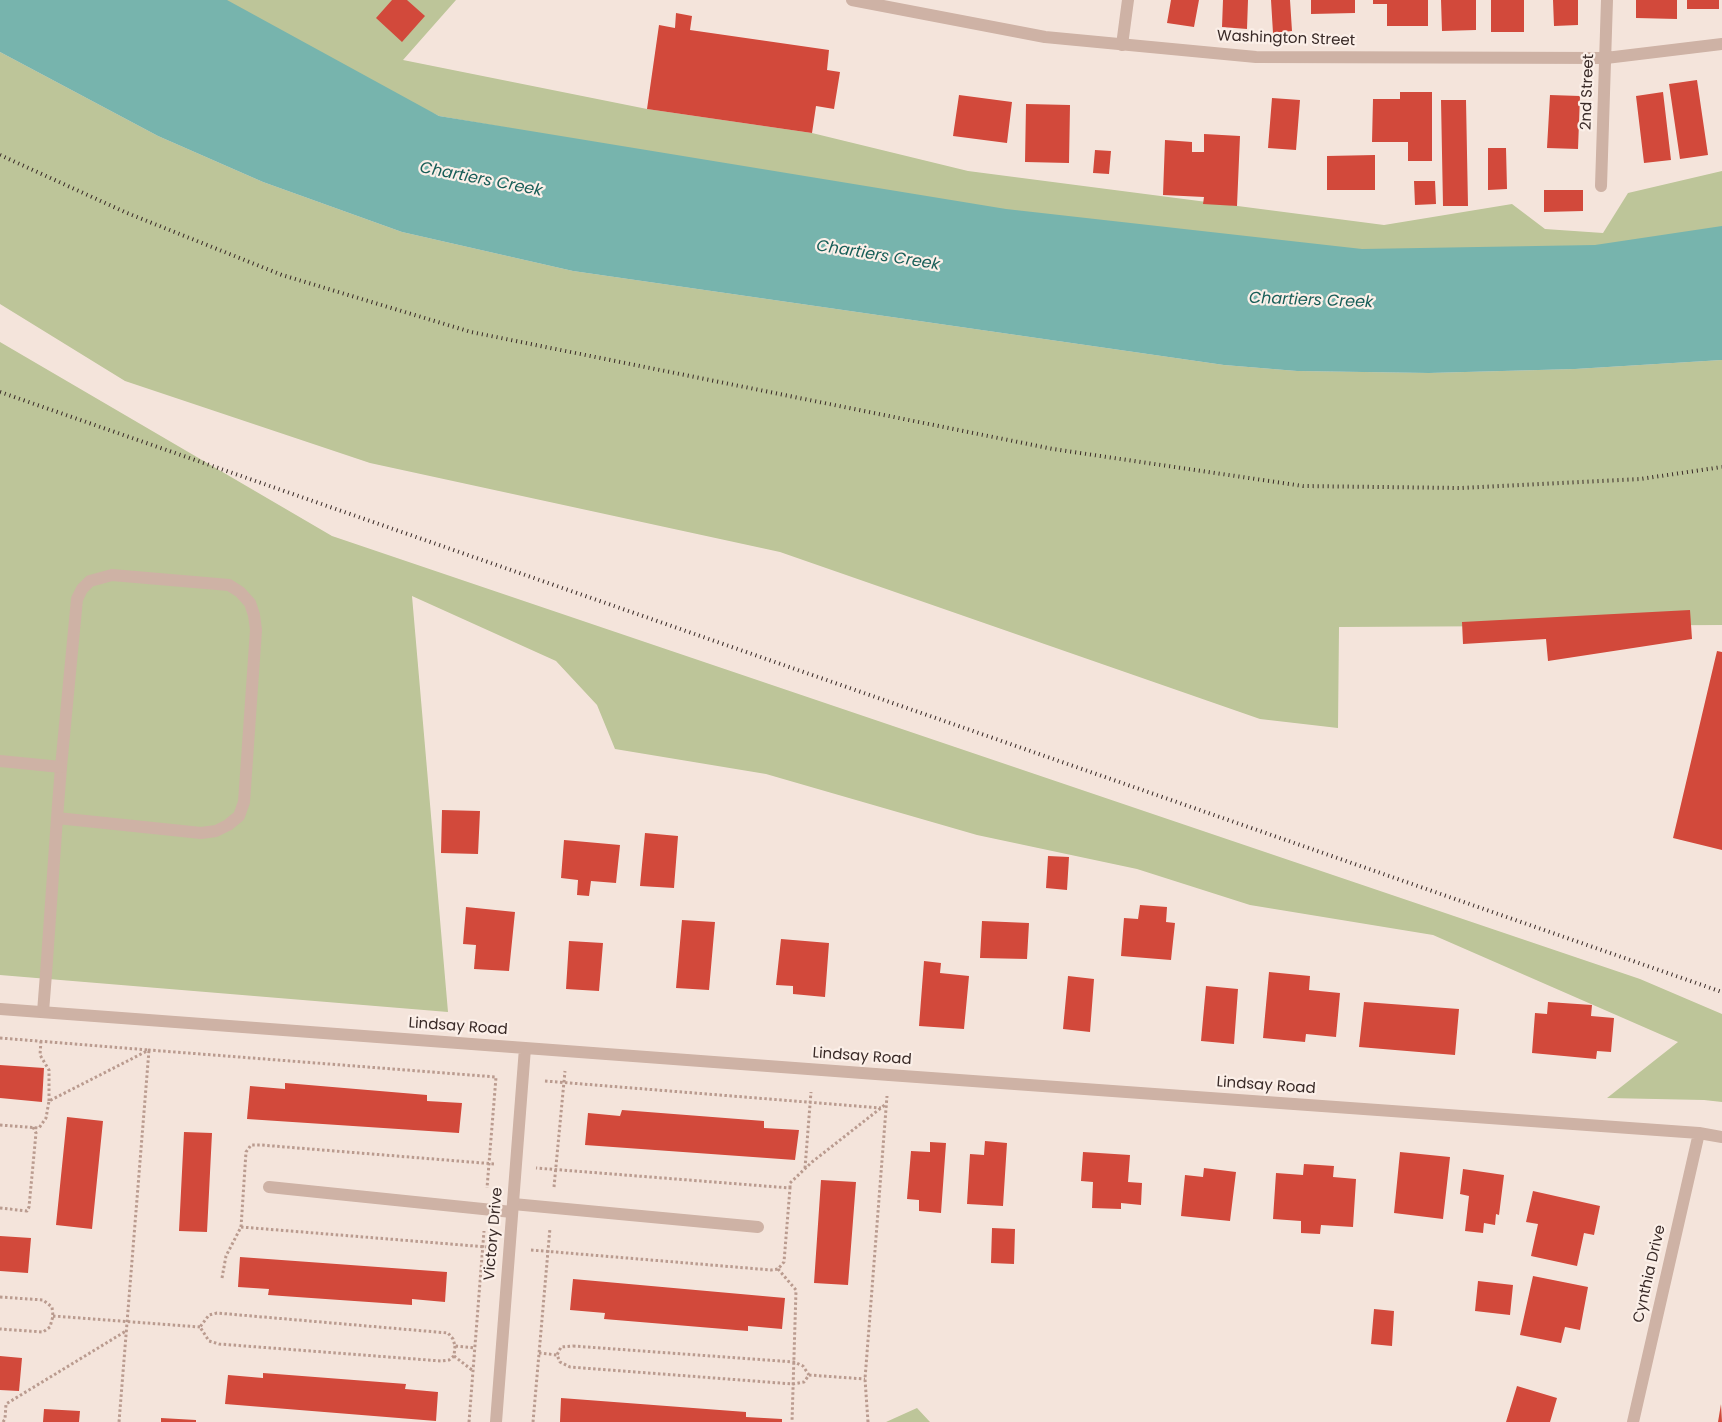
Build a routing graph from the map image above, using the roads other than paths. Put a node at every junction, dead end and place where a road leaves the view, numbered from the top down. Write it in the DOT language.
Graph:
graph roads {
  1 [pos="852,0"];
  2 [pos="1128,0"];
  3 [pos="1607,0"];
  4 [pos="1722,44"];
  5 [pos="1122,45"];
  6 [pos="1606,58"];
  7 [pos="1601,186"];
  8 [pos="0,761"];
  9 [pos="61,767"];
  10 [pos="57,818"];
  11 [pos="0,1009"];
  12 [pos="42,1012"];
  13 [pos="525,1048"];
  14 [pos="1699,1133"];
  15 [pos="1722,1137"];
  16 [pos="269,1187"];
  17 [pos="512,1208"];
  18 [pos="758,1227"];
  19 [pos="496,1422"];
  20 [pos="1633,1422"];
  1 -- 5 [label="street, Washington Street"];
  2 -- 5 [label="street"];
  3 -- 6 [label="street, 2nd Street"];
  4 -- 6 [label="street, Washington Street"];
  5 -- 6 [label="street, Washington Street"];
  6 -- 7 [label="street, 2nd Street"];
  8 -- 9 [label="street"];
  9 -- 10 [label="street"];
  9 -- 10 [label="street"];
  10 -- 12 [label="street"];
  11 -- 12 [label="street, Lindsay Road"];
  12 -- 13 [label="street, Lindsay Road"];
  13 -- 14 [label="street, Lindsay Road"];
  13 -- 17 [label="street, Victory Drive"];
  14 -- 15 [label="street, Lindsay Road"];
  14 -- 20 [label="street, Cynthia Drive"];
  16 -- 17 [label="street"];
  17 -- 18 [label="street"];
  17 -- 19 [label="street, Victory Drive"];
}
